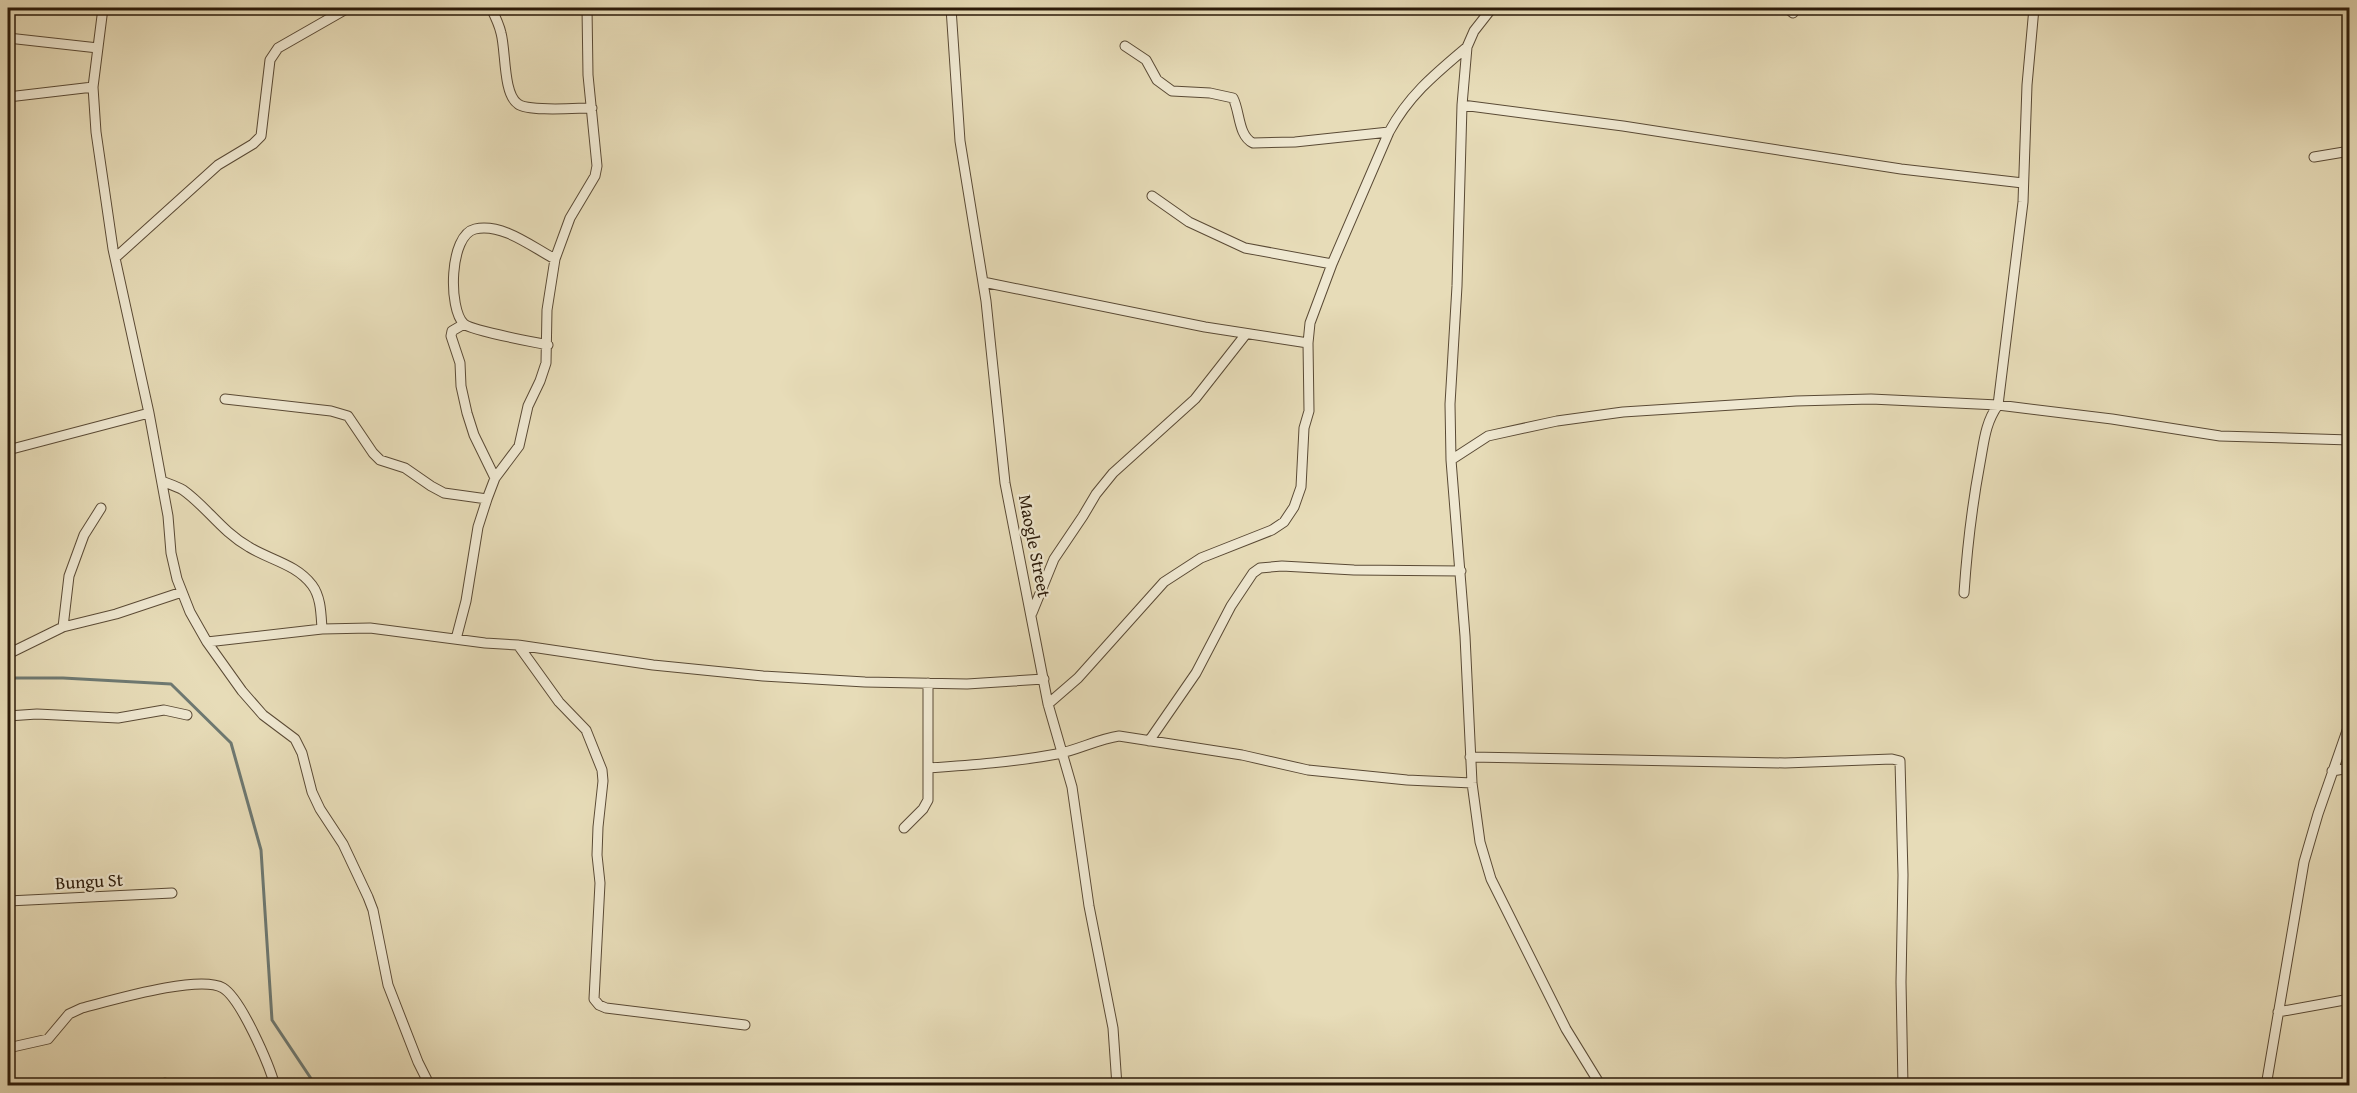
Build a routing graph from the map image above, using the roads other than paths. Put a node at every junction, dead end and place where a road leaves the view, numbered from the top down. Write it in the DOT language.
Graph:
graph roads {
  1 [pos="103,8"];
  2 [pos="348,8"];
  3 [pos="491,8"];
  4 [pos="587,8"];
  5 [pos="951,8"];
  6 [pos="1492,8"];
  7 [pos="2034,8"];
  8 [pos="8,38"];
  9 [pos="1125,46"];
  10 [pos="1467,47"];
  11 [pos="98,48"];
  12 [pos="93,87"];
  13 [pos="8,96"];
  14 [pos="1462,105"];
  15 [pos="592,108"];
  16 [pos="1389,132"];
  17 [pos="2349,152"];
  18 [pos="2314,157"];
  19 [pos="2024,183"];
  20 [pos="1152,196"];
  21 [pos="115,258"];
  22 [pos="555,259"];
  23 [pos="1332,264"];
  24 [pos="983,282"];
  25 [pos="464,324"];
  26 [pos="1246,334"];
  27 [pos="1308,343"];
  28 [pos="548,345"];
  29 [pos="225,399"];
  30 [pos="1998,405"];
  31 [pos="149,414"];
  32 [pos="2349,440"];
  33 [pos="8,450"];
  34 [pos="1451,460"];
  35 [pos="495,478"];
  36 [pos="162,481"];
  37 [pos="487,499"];
  38 [pos="101,508"];
  39 [pos="1461,571"];
  40 [pos="182,592"];
  41 [pos="1964,593"];
  42 [pos="1032,613"];
  43 [pos="63,627"];
  44 [pos="322,629"];
  45 [pos="456,639"];
  46 [pos="207,642"];
  47 [pos="518,645"];
  48 [pos="8,654"];
  49 [pos="1044,679"];
  50 [pos="928,683"];
  51 [pos="1048,704"];
  52 [pos="187,715"];
  53 [pos="8,716"];
  54 [pos="2349,722"];
  55 [pos="1149,741"];
  56 [pos="1061,754"];
  57 [pos="1470,757"];
  58 [pos="928,768"];
  59 [pos="2349,768"];
  60 [pos="2331,771"];
  61 [pos="1472,783"];
  62 [pos="904,828"];
  63 [pos="172,893"];
  64 [pos="8,901"];
  65 [pos="2349,999"];
  66 [pos="2278,1012"];
  67 [pos="745,1025"];
  68 [pos="8,1048"];
  69 [pos="275,1086"];
  70 [pos="430,1086"];
  71 [pos="1118,1086"];
  72 [pos="1601,1086"];
  73 [pos="1903,1086"];
  74 [pos="2266,1086"];
  1 -- 11 [label="street"];
  2 -- 21 [label="street"];
  3 -- 15 [label="street"];
  4 -- 15 [label="street"];
  5 -- 24 [label="street, Maogle Street"];
  6 -- 10 [label="street"];
  7 -- 19 [label="street"];
  8 -- 11 [label="street"];
  9 -- 16 [label="street"];
  10 -- 14 [label="street"];
  10 -- 16 [label="street"];
  11 -- 12 [label="street"];
  12 -- 13 [label="street"];
  12 -- 21 [label="street"];
  14 -- 19 [label="street"];
  14 -- 34 [label="street"];
  15 -- 22 [label="street"];
  16 -- 23 [label="street"];
  17 -- 18 [label="street"];
  19 -- 30 [label="street"];
  20 -- 23 [label="street"];
  21 -- 31 [label="street"];
  22 -- 25 [label="street"];
  22 -- 28 [label="street"];
  23 -- 27 [label="street"];
  24 -- 26 [label="street"];
  24 -- 42 [label="street, Maogle Street"];
  25 -- 28 [label="street"];
  25 -- 35 [label="street"];
  26 -- 27 [label="street"];
  26 -- 42 [label="street"];
  27 -- 51 [label="street"];
  28 -- 35 [label="street"];
  29 -- 37 [label="street"];
  30 -- 32 [label="street"];
  30 -- 34 [label="street"];
  30 -- 41 [label="street"];
  31 -- 33 [label="street"];
  31 -- 36 [label="street"];
  34 -- 39 [label="street"];
  35 -- 37 [label="street"];
  36 -- 40 [label="street"];
  36 -- 44 [label="street"];
  37 -- 45 [label="street"];
  38 -- 43 [label="street"];
  39 -- 55 [label="street"];
  39 -- 57 [label="street"];
  40 -- 43 [label="street"];
  40 -- 46 [label="street"];
  42 -- 49 [label="street, Maogle Street"];
  43 -- 48 [label="street"];
  44 -- 45 [label="street"];
  44 -- 46 [label="street"];
  45 -- 47 [label="street"];
  46 -- 70 [label="street"];
  47 -- 50 [label="street"];
  47 -- 67 [label="street"];
  49 -- 50 [label="street"];
  49 -- 51 [label="street, Maogle Street"];
  50 -- 58 [label="street"];
  51 -- 56 [label="street, Maogle Street"];
  52 -- 53 [label="street"];
  54 -- 60 [label="street"];
  55 -- 56 [label="street"];
  55 -- 61 [label="street"];
  56 -- 58 [label="street"];
  56 -- 71 [label="street, Maogle Street"];
  57 -- 61 [label="street"];
  57 -- 73 [label="street"];
  58 -- 62 [label="street"];
  59 -- 60 [label="street"];
  60 -- 66 [label="street"];
  61 -- 72 [label="street"];
  63 -- 64 [label="street, Bungu St"];
  65 -- 66 [label="street"];
  66 -- 74 [label="street"];
  68 -- 69 [label="street"];
}
